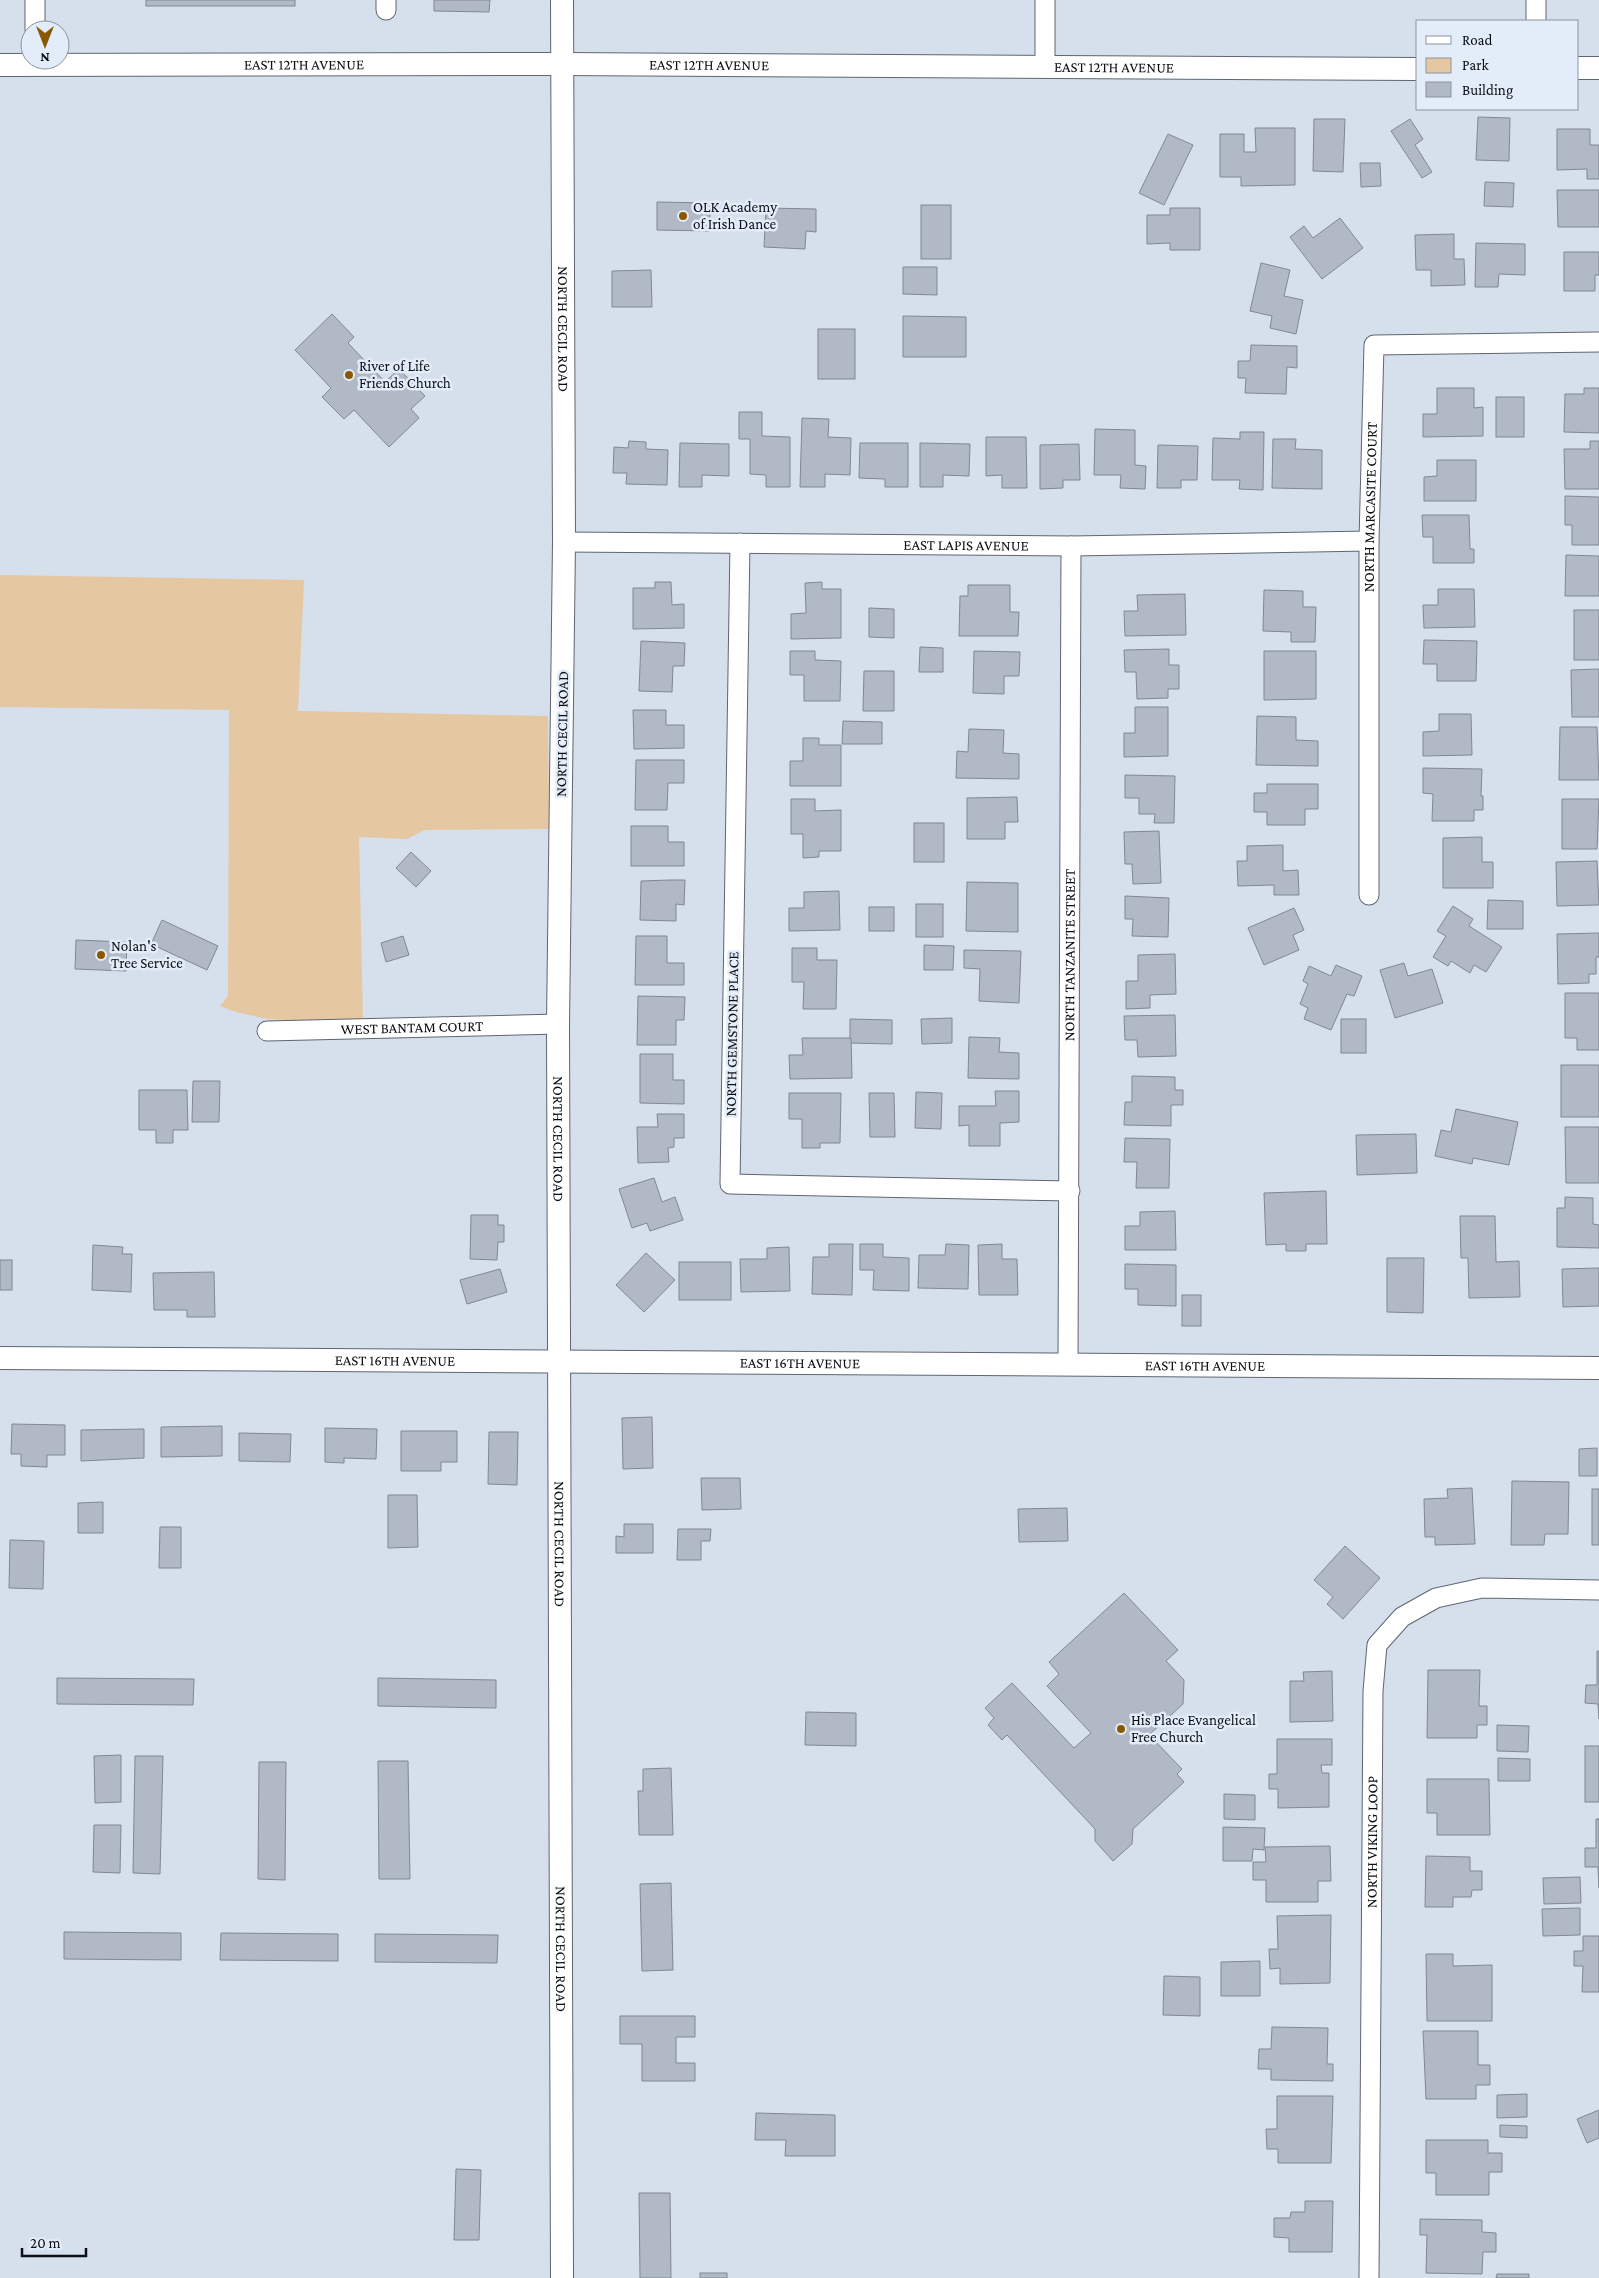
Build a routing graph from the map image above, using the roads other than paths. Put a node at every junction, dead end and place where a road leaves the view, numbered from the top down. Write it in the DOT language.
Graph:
graph roads {
  1 [pos="35,0"];
  2 [pos="562,0"];
  3 [pos="1045,0"];
  4 [pos="1536,0"];
  5 [pos="35,20"];
  6 [pos="1536,20"];
  7 [pos="70,63"];
  8 [pos="20,64"];
  9 [pos="562,64"];
  10 [pos="0,65"];
  11 [pos="1045,68"];
  12 [pos="1579,68"];
  13 [pos="1599,68"];
  14 [pos="1416,69"];
  15 [pos="1599,342"];
  16 [pos="1369,541"];
  17 [pos="564,542"];
  18 [pos="740,544"];
  19 [pos="1071,546"];
  20 [pos="1369,895"];
  21 [pos="558,1024"];
  22 [pos="266,1031"];
  23 [pos="1070,1191"];
  24 [pos="0,1358"];
  25 [pos="559,1362"];
  26 [pos="1068,1365"];
  27 [pos="1599,1368"];
  28 [pos="1599,1590"];
  29 [pos="562,2278"];
  30 [pos="1369,2278"];
  1 -- 5 [label="street"];
  2 -- 9 [label="street, NORTH CECIL ROAD"];
  3 -- 11 [label="street"];
  4 -- 6 [label="street"];
  7 -- 9 [label="street, EAST 12TH AVENUE"];
  8 -- 10 [label="street, EAST 12TH AVENUE"];
  9 -- 11 [label="street, EAST 12TH AVENUE"];
  9 -- 17 [label="street, NORTH CECIL ROAD"];
  11 -- 14 [label="street, EAST 12TH AVENUE"];
  12 -- 13 [label="street"];
  15 -- 16 [label="street, NORTH MARCASITE COURT"];
  16 -- 19 [label="street, EAST LAPIS AVENUE"];
  16 -- 20 [label="street, NORTH MARCASITE COURT"];
  17 -- 18 [label="street, EAST LAPIS AVENUE"];
  17 -- 21 [label="street, NORTH CECIL ROAD"];
  18 -- 19 [label="street, EAST LAPIS AVENUE"];
  18 -- 23 [label="street, NORTH GEMSTONE PLACE"];
  19 -- 23 [label="street, NORTH TANZANITE STREET"];
  21 -- 22 [label="street, WEST BANTAM COURT"];
  21 -- 25 [label="street, NORTH CECIL ROAD"];
  23 -- 26 [label="street, NORTH TANZANITE STREET"];
  24 -- 25 [label="street, EAST 16TH AVENUE"];
  25 -- 26 [label="street, EAST 16TH AVENUE"];
  25 -- 29 [label="street, NORTH CECIL ROAD"];
  26 -- 27 [label="street, EAST 16TH AVENUE"];
  28 -- 30 [label="street, NORTH VIKING LOOP"];
}
